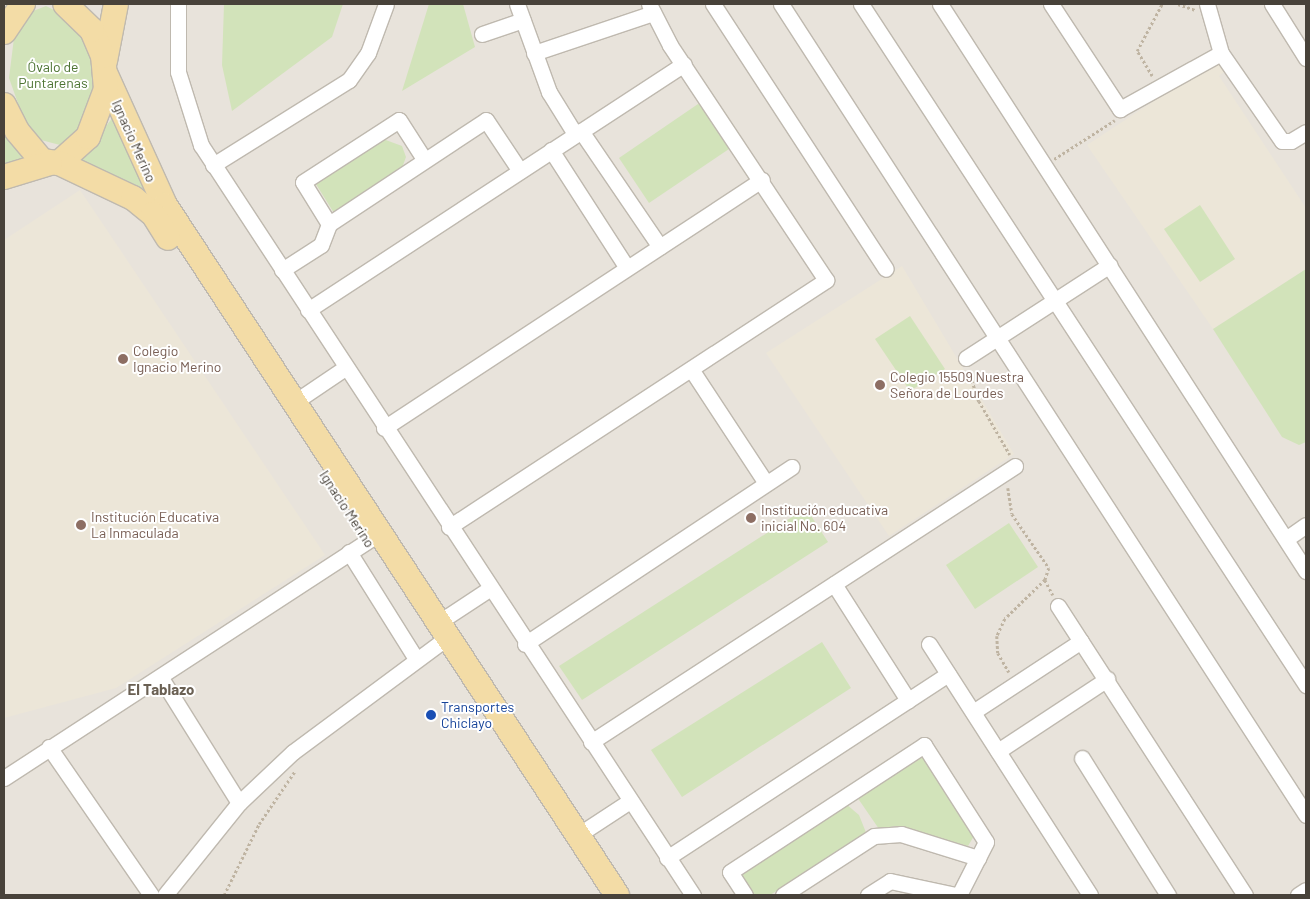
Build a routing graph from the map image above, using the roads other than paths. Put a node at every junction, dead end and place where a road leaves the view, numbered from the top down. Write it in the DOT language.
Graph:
graph roads {
  1 [pos="23,4"];
  2 [pos="65,4"];
  3 [pos="116,4"];
  4 [pos="178,4"];
  5 [pos="386,4"];
  6 [pos="517,4"];
  7 [pos="713,4"];
  8 [pos="781,4"];
  9 [pos="861,4"];
  10 [pos="940,4"];
  11 [pos="1051,4"];
  12 [pos="1272,4"];
  13 [pos="1202,7"];
  14 [pos="651,8"];
  15 [pos="523,20"];
  16 [pos="4,32"];
  17 [pos="482,34"];
  18 [pos="534,53"];
  19 [pos="1221,53"];
  20 [pos="1306,58"];
  21 [pos="684,64"];
  22 [pos="105,69"];
  23 [pos="4,105"];
  24 [pos="578,132"];
  25 [pos="1303,139"];
  26 [pos="551,150"];
  27 [pos="424,159"];
  28 [pos="55,163"];
  29 [pos="213,165"];
  30 [pos="520,171"];
  31 [pos="4,177"];
  32 [pos="762,180"];
  33 [pos="329,224"];
  34 [pos="660,247"];
  35 [pos="1110,266"];
  36 [pos="627,268"];
  37 [pos="886,269"];
  38 [pos="282,270"];
  39 [pos="1056,301"];
  40 [pos="308,310"];
  41 [pos="995,340"];
  42 [pos="966,358"];
  43 [pos="345,368"];
  44 [pos="691,368"];
  45 [pos="296,401"];
  46 [pos="384,428"];
  47 [pos="791,466"];
  48 [pos="1015,466"];
  49 [pos="766,483"];
  50 [pos="1306,525"];
  51 [pos="449,527"];
  52 [pos="1286,539"];
  53 [pos="365,542"];
  54 [pos="1306,571"];
  55 [pos="834,584"];
  56 [pos="489,589"];
  57 [pos="1058,606"];
  58 [pos="440,635"];
  59 [pos="1082,641"];
  60 [pos="525,644"];
  61 [pos="929,644"];
  62 [pos="416,659"];
  63 [pos="948,674"];
  64 [pos="161,678"];
  65 [pos="1106,679"];
  66 [pos="1306,685"];
  67 [pos="908,700"];
  68 [pos="973,712"];
  69 [pos="591,742"];
  70 [pos="50,747"];
  71 [pos="998,751"];
  72 [pos="1082,758"];
  73 [pos="4,778"];
  74 [pos="630,801"];
  75 [pos="239,803"];
  76 [pos="1306,815"];
  77 [pos="578,835"];
  78 [pos="667,858"];
  79 [pos="978,858"];
  80 [pos="1306,890"];
  81 [pos="151,895"];
  82 [pos="165,895"];
  83 [pos="599,895"];
  84 [pos="617,895"];
  85 [pos="693,895"];
  86 [pos="745,895"];
  87 [pos="783,895"];
  88 [pos="868,895"];
  89 [pos="955,895"];
  90 [pos="959,895"];
  91 [pos="1090,895"];
  92 [pos="1168,895"];
  93 [pos="1245,895"];
  94 [pos="1298,895"];
  1 -- 16 [label="main road"];
  2 -- 22 [label="main road, Ignacio Merino"];
  3 -- 22 [label="main road"];
  4 -- 29 [label="street"];
  5 -- 29 [label="street"];
  6 -- 15 [label="street"];
  7 -- 37 [label="street"];
  8 -- 41 [label="street"];
  9 -- 39 [label="street"];
  10 -- 35 [label="street"];
  11 -- 19 [label="street"];
  12 -- 20 [label="street"];
  13 -- 19 [label="street"];
  14 -- 18 [label="street"];
  14 -- 21 [label="street"];
  15 -- 17 [label="street"];
  15 -- 18 [label="street"];
  18 -- 24 [label="street"];
  19 -- 25 [label="street"];
  21 -- 24 [label="street"];
  21 -- 32 [label="street"];
  22 -- 28 [label="main road"];
  22 -- 45 [label="main road, Ignacio Merino"];
  23 -- 28 [label="main road, Ignacio Merino"];
  24 -- 26 [label="street"];
  24 -- 34 [label="street"];
  26 -- 30 [label="street"];
  26 -- 36 [label="street"];
  27 -- 30 [label="street"];
  27 -- 33 [label="street"];
  27 -- 33 [label="street"];
  28 -- 31 [label="main road"];
  28 -- 53 [label="main road, Ignacio Merino"];
  29 -- 38 [label="street"];
  30 -- 40 [label="street"];
  32 -- 34 [label="street"];
  32 -- 44 [label="street"];
  33 -- 38 [label="street"];
  34 -- 36 [label="street"];
  35 -- 39 [label="street"];
  35 -- 52 [label="street"];
  36 -- 46 [label="street"];
  38 -- 40 [label="street"];
  39 -- 41 [label="street"];
  39 -- 66 [label="street"];
  40 -- 43 [label="street"];
  41 -- 42 [label="street"];
  41 -- 76 [label="street"];
  43 -- 45 [label="street"];
  43 -- 46 [label="street"];
  44 -- 49 [label="street"];
  44 -- 51 [label="street"];
  45 -- 53 [label="main road, Ignacio Merino"];
  46 -- 51 [label="street"];
  47 -- 49 [label="street"];
  48 -- 55 [label="street"];
  49 -- 60 [label="street"];
  50 -- 52 [label="street"];
  51 -- 56 [label="street"];
  52 -- 54 [label="street"];
  53 -- 58 [label="main road"];
  53 -- 62 [label="street"];
  53 -- 64 [label="street"];
  55 -- 67 [label="street"];
  55 -- 69 [label="street"];
  56 -- 58 [label="street"];
  56 -- 60 [label="street"];
  57 -- 59 [label="street"];
  58 -- 62 [label="street"];
  58 -- 77 [label="main road"];
  58 -- 83 [label="main road"];
  59 -- 65 [label="street"];
  59 -- 68 [label="street"];
  60 -- 69 [label="street"];
  61 -- 63 [label="street"];
  62 -- 75 [label="street"];
  63 -- 67 [label="street"];
  63 -- 68 [label="street"];
  64 -- 70 [label="street"];
  64 -- 75 [label="street"];
  65 -- 71 [label="street"];
  65 -- 93 [label="street"];
  67 -- 78 [label="street"];
  68 -- 71 [label="street"];
  69 -- 74 [label="street"];
  70 -- 73 [label="street"];
  70 -- 81 [label="street"];
  71 -- 91 [label="street"];
  72 -- 92 [label="street"];
  74 -- 77 [label="street"];
  74 -- 78 [label="street"];
  75 -- 82 [label="street"];
  77 -- 84 [label="main road"];
  78 -- 85 [label="street"];
  79 -- 86 [label="street"];
  79 -- 87 [label="street"];
  79 -- 90 [label="street"];
  80 -- 94 [label="street"];
  88 -- 89 [label="street"];
}
